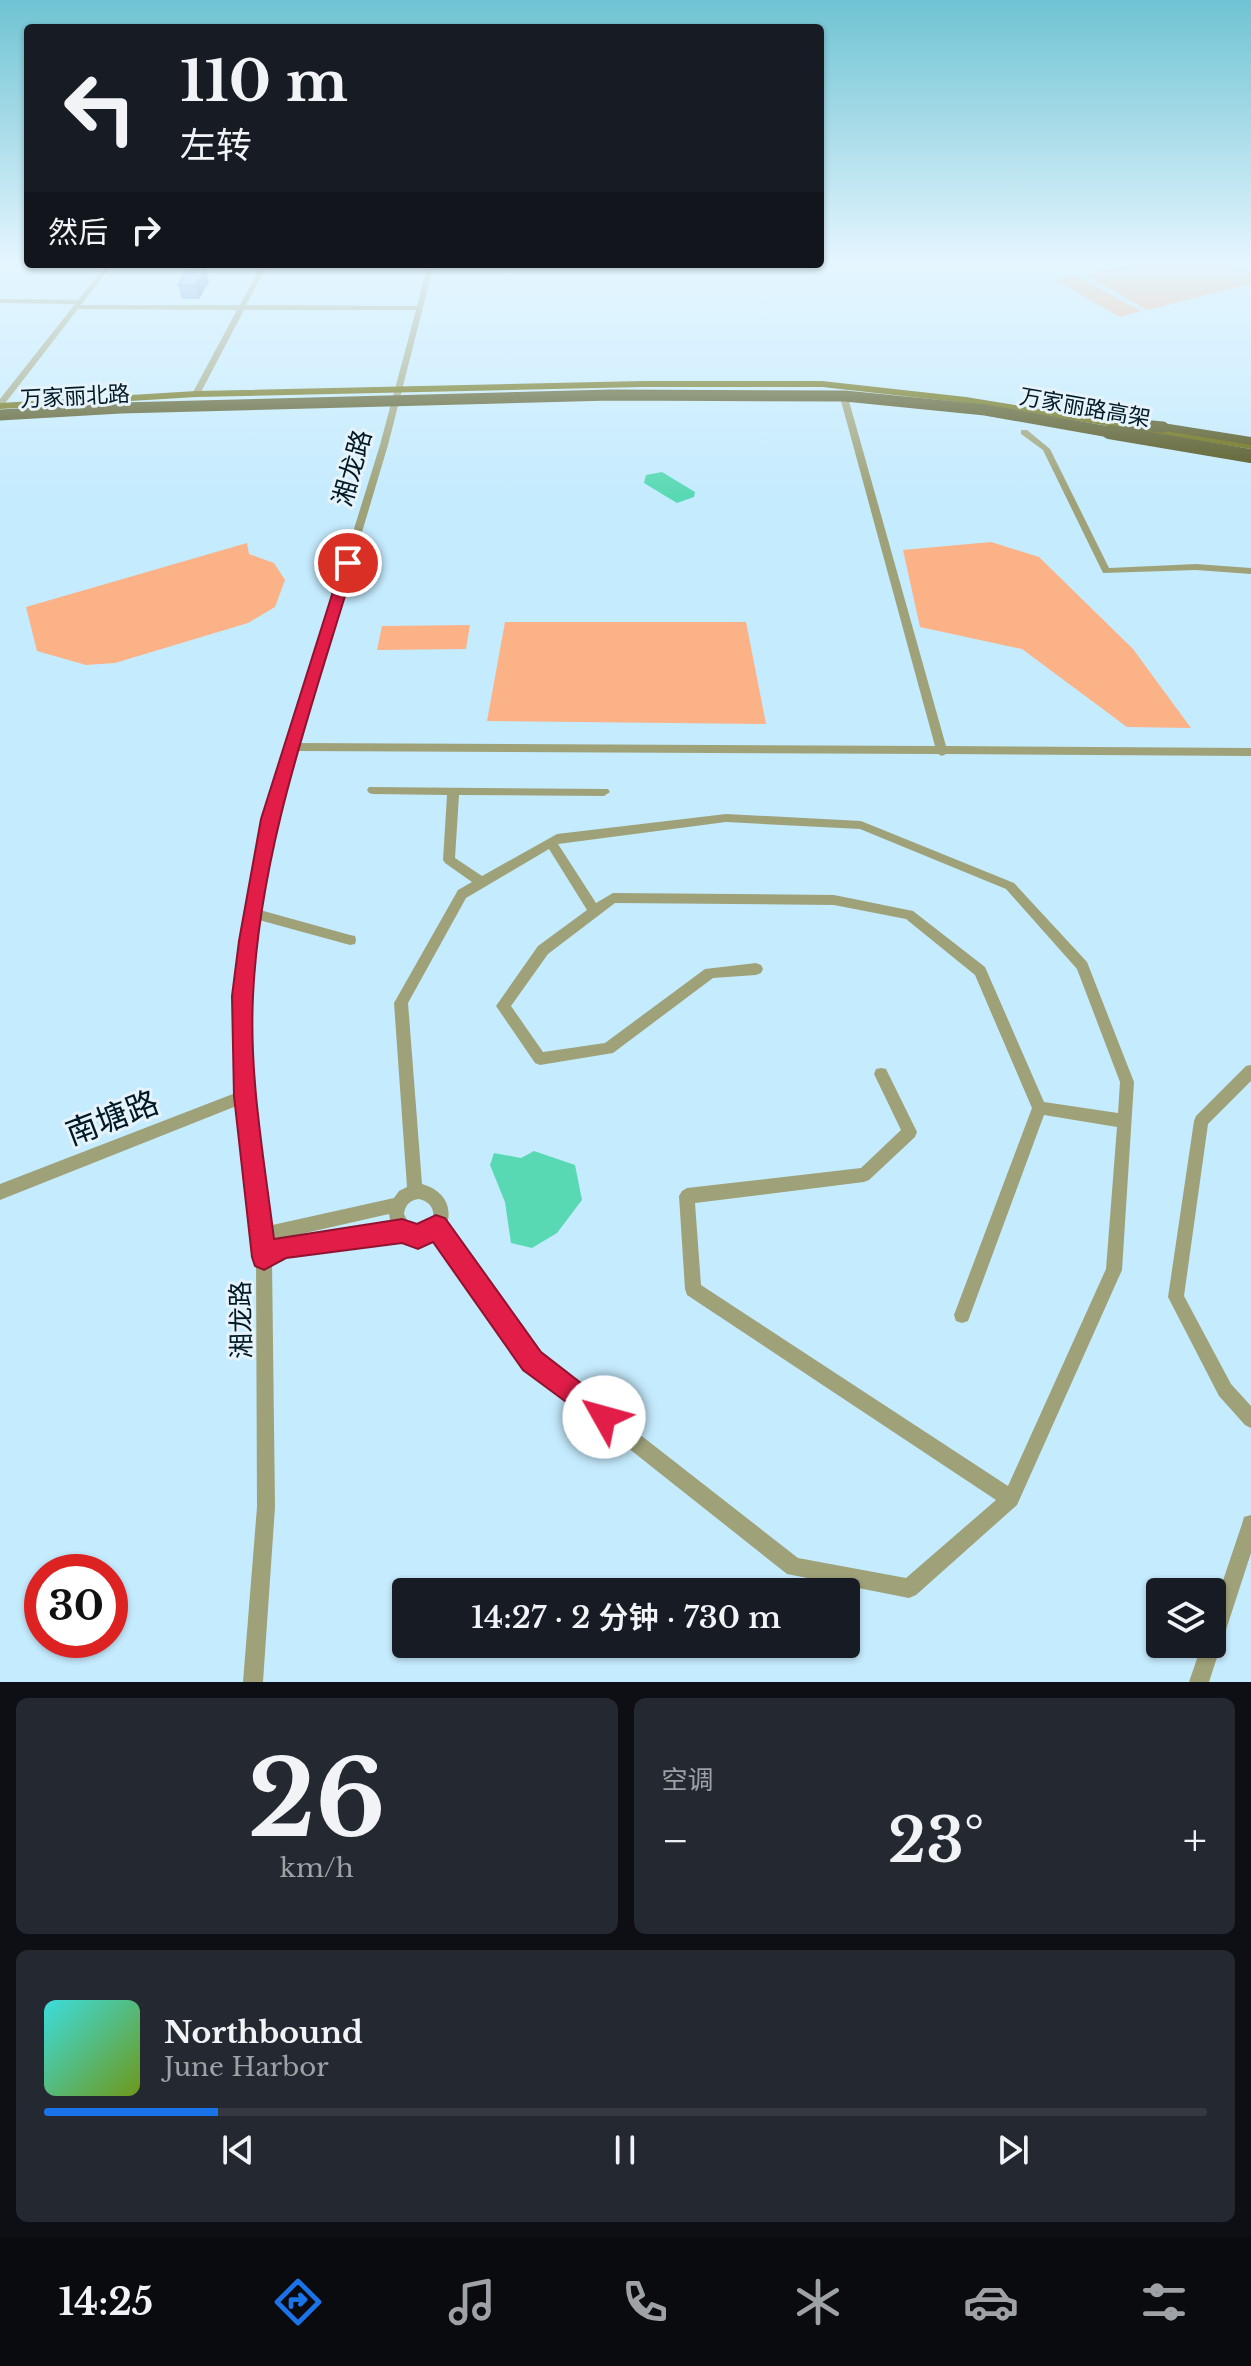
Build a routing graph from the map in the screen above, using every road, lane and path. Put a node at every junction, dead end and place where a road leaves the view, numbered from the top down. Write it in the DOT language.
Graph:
graph roads {
  1 [pos="53,339"];
  2 [pos="224,339"];
  3 [pos="410,339"];
  4 [pos="398,389"];
  5 [pos="196,394"];
  6 [pos="497,398"];
  7 [pos="845,401"];
  8 [pos="394,405"];
  9 [pos="0,411"];
  10 [pos="1043,418"];
  11 [pos="1024,432"];
  12 [pos="1251,452"];
  13 [pos="1251,571"];
  14 [pos="295,747"];
  15 [pos="942,752"];
  16 [pos="1251,752"];
  17 [pos="373,790"];
  18 [pos="453,792"];
  19 [pos="604,792"];
  20 [pos="551,842"];
  21 [pos="482,883"];
  22 [pos="595,912"];
  23 [pos="253,913"];
  24 [pos="350,940"];
  25 [pos="756,969"];
  26 [pos="1251,1071"];
  27 [pos="881,1074"];
  28 [pos="245,1096"];
  29 [pos="1039,1108"];
  30 [pos="1124,1121"];
  31 [pos="0,1192"];
  32 [pos="415,1192"];
  33 [pos="400,1204"];
  34 [pos="436,1227"];
  35 [pos="402,1231"];
  36 [pos="261,1235"];
  37 [pos="264,1257"];
  38 [pos="962,1315"];
  39 [pos="1251,1419"];
  40 [pos="1011,1499"];
  41 [pos="1251,1524"];
  42 [pos="1226,1601"];
  43 [pos="1207,1658"];
  44 [pos="253,1682"];
  45 [pos="1199,1682"];
  1 -- 9 [label="street"];
  2 -- 5 [label="street"];
  3 -- 4 [label="street, 湘龙路"];
  4 -- 5 [label="main road, 万家丽北路"];
  4 -- 8 [label="street, 湘龙路"];
  4 -- 12 [label="main road, 万家丽北路"];
  5 -- 9 [label="main road, 万家丽北路"];
  6 -- 7 [label="highway, bridge"];
  6 -- 9 [label="highway, 万家丽路高架, bridge"];
  6 -- 10 [label="highway, 万家丽路高架, bridge"];
  7 -- 8 [label="main road, 万家丽北路"];
  7 -- 12 [label="main road, 万家丽北路"];
  7 -- 15 [label="street"];
  8 -- 9 [label="main road, 万家丽北路"];
  8 -- 14 [label="street, 湘龙路"];
  9 -- 10 [label="highway, 万家丽路高架, bridge"];
  10 -- 12 [label="highway, bridge"];
  10 -- 12 [label="highway, bridge"];
  11 -- 13 [label="street"];
  14 -- 15 [label="street"];
  14 -- 23 [label="street, 湘龙路"];
  15 -- 16 [label="street"];
  17 -- 18 [label="street"];
  18 -- 19 [label="street"];
  18 -- 21 [label="street"];
  20 -- 21 [label="street"];
  20 -- 22 [label="street"];
  20 -- 30 [label="street"];
  21 -- 32 [label="street"];
  22 -- 25 [label="street"];
  22 -- 29 [label="street"];
  23 -- 24 [label="street"];
  23 -- 28 [label="street, 湘龙路"];
  26 -- 39 [label="street"];
  27 -- 40 [label="street"];
  28 -- 31 [label="street, 南塘路"];
  28 -- 36 [label="street, 湘龙路"];
  29 -- 30 [label="street"];
  29 -- 38 [label="street"];
  30 -- 40 [label="street"];
  32 -- 33 [label="street"];
  32 -- 34 [label="street"];
  33 -- 35 [label="street"];
  33 -- 36 [label="street"];
  34 -- 35 [label="street"];
  34 -- 40 [label="street"];
  35 -- 37 [label="street"];
  36 -- 37 [label="street, 湘龙路"];
  37 -- 44 [label="street, 湘龙路"];
  41 -- 42 [label="street"];
  43 -- 45 [label="street"];
}
